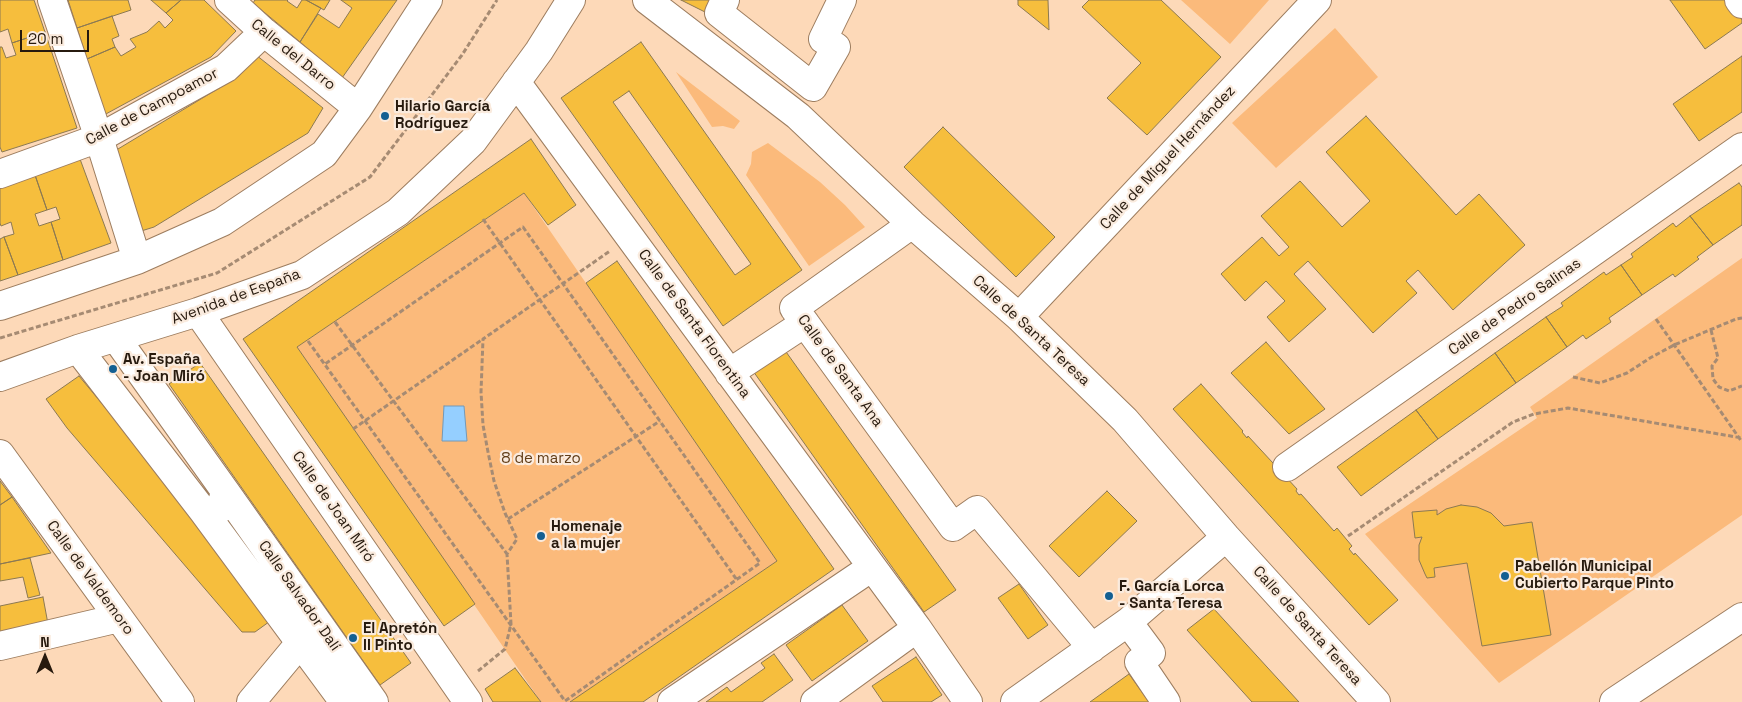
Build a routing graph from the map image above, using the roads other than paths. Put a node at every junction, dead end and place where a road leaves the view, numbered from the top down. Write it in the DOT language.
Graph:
graph roads {
  1 [pos="52,0"];
  2 [pos="428,0"];
  3 [pos="571,0"];
  4 [pos="647,0"];
  5 [pos="726,0"];
  6 [pos="842,0"];
  7 [pos="861,0"];
  8 [pos="1317,0"];
  9 [pos="1739,0"];
  10 [pos="235,2"];
  11 [pos="1742,4"];
  12 [pos="264,32"];
  13 [pos="836,47"];
  14 [pos="516,82"];
  15 [pos="358,108"];
  16 [pos="99,138"];
  17 [pos="1742,146"];
  18 [pos="0,174"];
  19 [pos="912,224"];
  20 [pos="137,260"];
  21 [pos="0,306"];
  22 [pos="198,312"];
  23 [pos="1019,317"];
  24 [pos="805,323"];
  25 [pos="116,338"];
  26 [pos="78,349"];
  27 [pos="729,373"];
  28 [pos="0,377"];
  29 [pos="0,454"];
  30 [pos="1287,467"];
  31 [pos="225,491"];
  32 [pos="215,528"];
  33 [pos="1226,537"];
  34 [pos="872,567"];
  35 [pos="1742,617"];
  36 [pos="119,618"];
  37 [pos="1128,622"];
  38 [pos="917,628"];
  39 [pos="300,643"];
  40 [pos="0,646"];
  41 [pos="1092,648"];
  42 [pos="457,697"];
  43 [pos="826,699"];
  44 [pos="180,702"];
  45 [pos="251,702"];
  46 [pos="344,702"];
  47 [pos="374,702"];
  48 [pos="672,702"];
  49 [pos="968,702"];
  50 [pos="1015,702"];
  51 [pos="1166,702"];
  52 [pos="1376,702"];
  53 [pos="1614,702"];
  1 -- 16 [label="street"];
  2 -- 15 [label="street"];
  3 -- 14 [label="street, Avenida de España"];
  4 -- 19 [label="street, Calle de Santa Teresa"];
  5 -- 13 [label="street"];
  6 -- 13 [label="street"];
  7 -- 13 [label="street"];
  8 -- 23 [label="street, Calle de Miguel Hernández"];
  9 -- 11 [label="street"];
  10 -- 12 [label="street, Calle del Darro"];
  12 -- 15 [label="street, Calle del Darro"];
  12 -- 16 [label="street, Calle de Campoamor"];
  14 -- 22 [label="street, Avenida de España"];
  14 -- 27 [label="street, Calle de Santa Florentina"];
  15 -- 20 [label="street"];
  16 -- 18 [label="street, Calle de Campoamor"];
  16 -- 20 [label="street"];
  17 -- 30 [label="street, Calle de Pedro Salinas"];
  19 -- 23 [label="street, Calle de Santa Teresa"];
  19 -- 24 [label="street, Calle de Santa Ana"];
  20 -- 21 [label="street"];
  22 -- 25 [label="street, Avenida de España"];
  22 -- 42 [label="street, Calle de Joan Miró"];
  23 -- 33 [label="street, Calle de Santa Teresa"];
  24 -- 27 [label="street"];
  24 -- 41 [label="street, Calle de Santa Ana"];
  25 -- 26 [label="street, Avenida de España"];
  25 -- 31 [label="street, Calle Salvador Dalí"];
  26 -- 28 [label="street, Avenida de España"];
  26 -- 32 [label="street, Calle Salvador Dalí"];
  27 -- 34 [label="street, Calle de Santa Florentina"];
  29 -- 36 [label="street, Calle de Valdemoro"];
  31 -- 32 [label="street"];
  31 -- 47 [label="street, Calle Salvador Dalí"];
  32 -- 39 [label="street, Calle Salvador Dalí"];
  33 -- 37 [label="street"];
  33 -- 52 [label="street, Calle de Santa Teresa"];
  34 -- 38 [label="street, Calle de Santa Florentina"];
  34 -- 48 [label="street"];
  35 -- 53 [label="street"];
  36 -- 40 [label="street"];
  36 -- 44 [label="street, Calle de Valdemoro"];
  37 -- 41 [label="street"];
  37 -- 51 [label="street"];
  38 -- 43 [label="street"];
  38 -- 49 [label="street, Calle de Santa Florentina"];
  39 -- 45 [label="street"];
  39 -- 46 [label="street, Calle Salvador Dalí"];
  41 -- 50 [label="street"];
}
